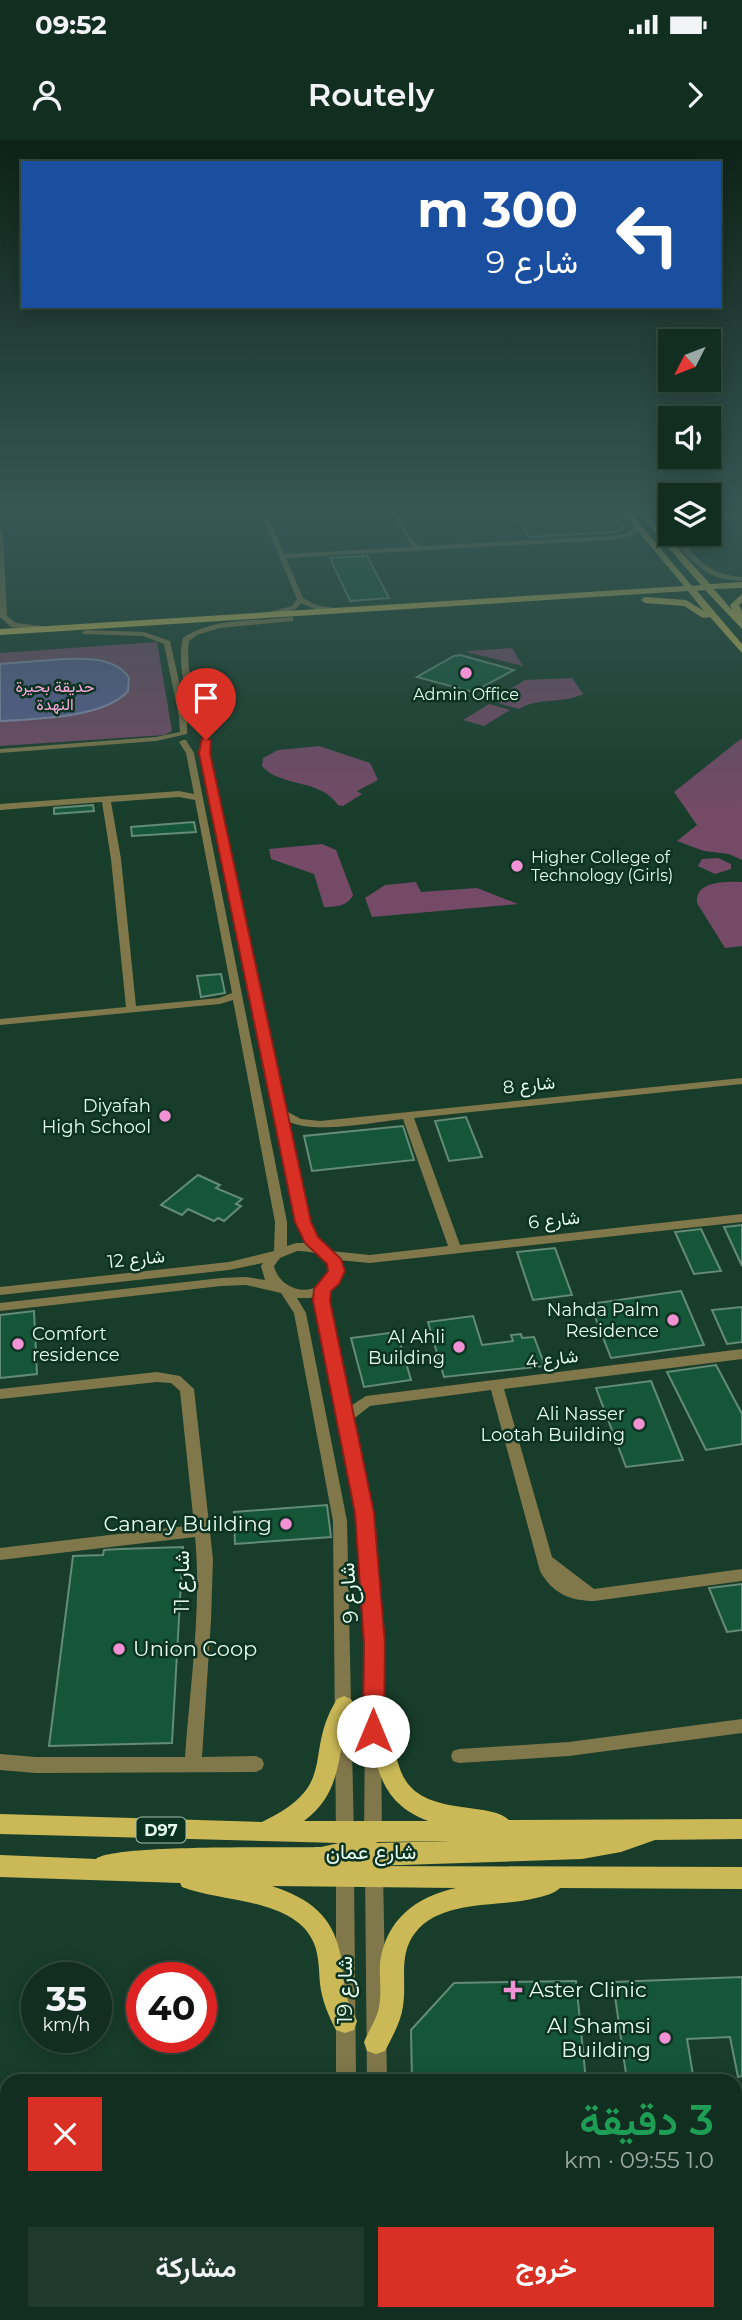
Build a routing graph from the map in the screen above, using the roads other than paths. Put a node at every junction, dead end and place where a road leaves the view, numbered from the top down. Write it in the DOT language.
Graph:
graph roads {
  1 [pos="272,613"];
  2 [pos="312,613"];
  3 [pos="387,613"];
  4 [pos="704,613"];
  5 [pos="713,613"];
  6 [pos="722,613"];
  7 [pos="728,613"];
  8 [pos="247,617"];
  9 [pos="2,620"];
  10 [pos="289,620"];
  11 [pos="719,625"];
  12 [pos="742,625"];
  13 [pos="61,628"];
  14 [pos="0,632"];
  15 [pos="86,632"];
  16 [pos="742,635"];
  17 [pos="0,638"];
  18 [pos="742,650"];
  19 [pos="205,736"];
  20 [pos="182,737"];
  21 [pos="0,751"];
  22 [pos="197,787"];
  23 [pos="179,794"];
  24 [pos="199,798"];
  25 [pos="106,799"];
  26 [pos="0,807"];
  27 [pos="203,821"];
  28 [pos="225,848"];
  29 [pos="238,1000"];
  30 [pos="131,1010"];
  31 [pos="0,1022"];
  32 [pos="742,1081"];
  33 [pos="279,1112"];
  34 [pos="408,1115"];
  35 [pos="320,1124"];
  36 [pos="287,1146"];
  37 [pos="742,1218"];
  38 [pos="455,1249"];
  39 [pos="325,1253"];
  40 [pos="277,1254"];
  41 [pos="370,1259"];
  42 [pos="328,1285"];
  43 [pos="281,1289"];
  44 [pos="0,1291"];
  45 [pos="0,1307"];
  46 [pos="742,1354"];
  47 [pos="495,1385"];
  48 [pos="340,1389"];
  49 [pos="0,1394"];
  50 [pos="366,1401"];
  51 [pos="346,1417"];
  52 [pos="203,1530"];
  53 [pos="0,1554"];
  54 [pos="742,1575"];
  55 [pos="344,1705"];
  56 [pos="373,1705"];
  57 [pos="742,1726"];
  58 [pos="459,1756"];
  59 [pos="0,1762"];
  60 [pos="193,1763"];
  61 [pos="256,1764"];
  62 [pos="0,1824"];
  63 [pos="655,1829"];
  64 [pos="742,1829"];
  65 [pos="512,1830"];
  66 [pos="262,1832"];
  67 [pos="345,1842"];
  68 [pos="0,1866"];
  69 [pos="373,1866"];
  70 [pos="79,1870"];
  71 [pos="178,1874"];
  72 [pos="567,1878"];
  73 [pos="742,1878"];
  74 [pos="345,1888"];
  75 [pos="345,2021"];
  76 [pos="376,2042"];
  77 [pos="345,2074"];
  78 [pos="377,2074"];
  1 -- 8 [label="street"];
  2 -- 8 [label="main road"];
  3 -- 10 [label="main road"];
  4 -- 11 [label="main road"];
  5 -- 11 [label="main road"];
  6 -- 16 [label="main road"];
  7 -- 12 [label="main road"];
  8 -- 13 [label="main road"];
  9 -- 13 [label="street"];
  10 -- 15 [label="main road"];
  10 -- 19 [label="street"];
  11 -- 18 [label="main road"];
  13 -- 14 [label="main road"];
  15 -- 17 [label="main road"];
  15 -- 20 [label="street"];
  19 -- 20 [label="street"];
  19 -- 20 [label="street"];
  19 -- 28 [label="street"];
  20 -- 21 [label="street"];
  20 -- 22 [label="street"];
  22 -- 23 [label="street"];
  22 -- 24 [label="street"];
  23 -- 24 [label="street"];
  23 -- 25 [label="street"];
  24 -- 27 [label="street"];
  25 -- 26 [label="street"];
  25 -- 30 [label="street"];
  27 -- 28 [label="street"];
  27 -- 29 [label="street"];
  28 -- 33 [label="street"];
  29 -- 30 [label="street"];
  29 -- 40 [label="street"];
  30 -- 31 [label="street"];
  32 -- 34 [label="street, شارع 8"];
  33 -- 35 [label="street, شارع 8"];
  33 -- 36 [label="street"];
  34 -- 35 [label="street, شارع 8"];
  34 -- 38 [label="street"];
  35 -- 36 [label="street, شارع 8"];
  36 -- 39 [label="street"];
  37 -- 38 [label="street, شارع 6"];
  38 -- 41 [label="street, شارع 6"];
  39 -- 40 [label="street"];
  39 -- 41 [label="street, شارع 6"];
  39 -- 42 [label="street"];
  40 -- 43 [label="street"];
  40 -- 44 [label="street, شارع 12"];
  41 -- 42 [label="street, شارع 6"];
  42 -- 43 [label="street"];
  42 -- 48 [label="street, شارع 9"];
  43 -- 45 [label="street, شارع 12"];
  43 -- 55 [label="street, شارع 9"];
  46 -- 47 [label="street, شارع 4"];
  47 -- 50 [label="street, شارع 4"];
  47 -- 54 [label="street"];
  48 -- 50 [label="street"];
  48 -- 51 [label="street, شارع 9"];
  49 -- 52 [label="street, شارع 11"];
  50 -- 51 [label="street"];
  51 -- 56 [label="street, شارع 9"];
  52 -- 53 [label="street"];
  52 -- 60 [label="street, شارع 11"];
  55 -- 66 [label="main road"];
  55 -- 67 [label="street, شارع 9"];
  56 -- 65 [label="main road"];
  56 -- 69 [label="street, شارع 9"];
  57 -- 58 [label="street"];
  59 -- 60 [label="street"];
  60 -- 61 [label="street"];
  62 -- 66 [label="main road, شارع عمان / D97"];
  63 -- 64 [label="main road, شارع عمان"];
  63 -- 65 [label="main road, شارع عمان"];
  63 -- 69 [label="main road"];
  65 -- 69 [label="main road, شارع عمان"];
  66 -- 67 [label="main road, شارع عمان / D97"];
  67 -- 69 [label="main road"];
  67 -- 70 [label="main road"];
  67 -- 74 [label="street, شارع 9"];
  68 -- 70 [label="main road, شارع عمان"];
  69 -- 72 [label="main road, شارع عمان"];
  69 -- 74 [label="main road, شارع عمان"];
  69 -- 76 [label="street, شارع 19"];
  70 -- 71 [label="main road, شارع عمان"];
  71 -- 74 [label="main road, شارع عمان"];
  71 -- 75 [label="main road"];
  72 -- 73 [label="main road, شارع عمان"];
  72 -- 76 [label="main road"];
  74 -- 75 [label="street, شارع 19"];
  75 -- 77 [label="street, شارع 19"];
  76 -- 78 [label="street"];
}
